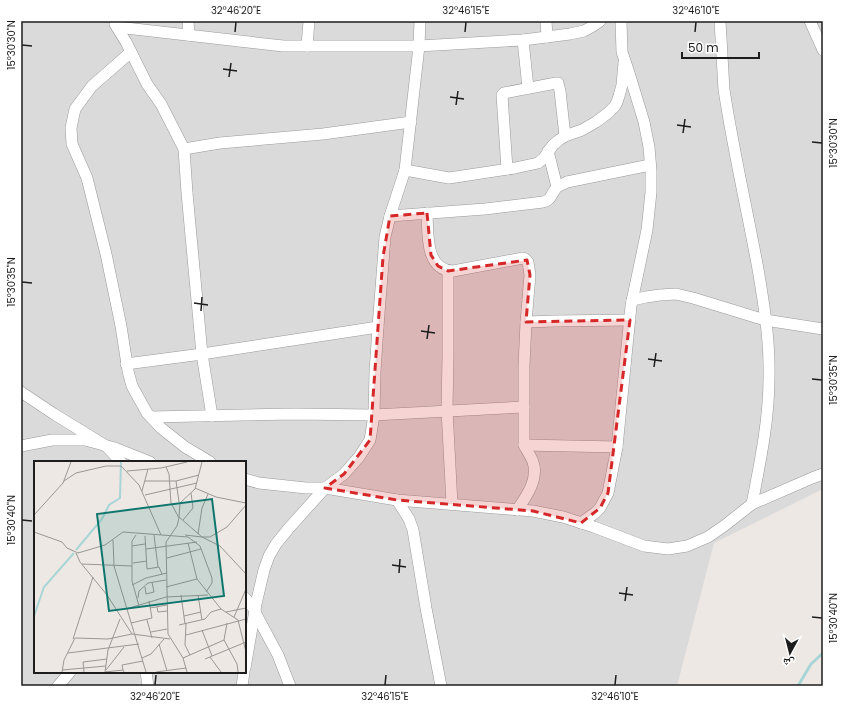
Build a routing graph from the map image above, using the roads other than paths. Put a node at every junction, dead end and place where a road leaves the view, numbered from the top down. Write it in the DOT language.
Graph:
graph roads {
  1 [pos="188,21"];
  2 [pos="309,21"];
  3 [pos="420,21"];
  4 [pos="546,21"];
  5 [pos="600,21"];
  6 [pos="620,21"];
  7 [pos="720,21"];
  8 [pos="810,21"];
  9 [pos="115,24"];
  10 [pos="189,35"];
  11 [pos="547,37"];
  12 [pos="523,40"];
  13 [pos="307,46"];
  14 [pos="419,46"];
  15 [pos="823,50"];
  16 [pos="131,52"];
  17 [pos="624,59"];
  18 [pos="528,88"];
  19 [pos="411,122"];
  20 [pos="565,136"];
  21 [pos="184,149"];
  22 [pos="548,151"];
  23 [pos="650,165"];
  24 [pos="507,169"];
  25 [pos="406,170"];
  26 [pos="557,187"];
  27 [pos="426,213"];
  28 [pos="390,216"];
  29 [pos="448,271"];
  30 [pos="632,300"];
  31 [pos="630,320"];
  32 [pos="765,320"];
  33 [pos="526,322"];
  34 [pos="378,327"];
  35 [pos="823,329"];
  36 [pos="202,354"];
  37 [pos="126,364"];
  38 [pos="21,392"];
  39 [pos="524,407"];
  40 [pos="447,410"];
  41 [pos="374,415"];
  42 [pos="212,416"];
  43 [pos="151,417"];
  44 [pos="524,445"];
  45 [pos="21,446"];
  46 [pos="106,446"];
  47 [pos="617,447"];
  48 [pos="120,461"];
  49 [pos="148,461"];
  50 [pos="208,461"];
  51 [pos="823,474"];
  52 [pos="246,480"];
  53 [pos="325,488"];
  54 [pos="397,500"];
  55 [pos="452,504"];
  56 [pos="752,504"];
  57 [pos="517,510"];
  58 [pos="581,522"];
  59 [pos="246,599"];
  60 [pos="255,610"];
  61 [pos="246,662"];
  62 [pos="69,673"];
  63 [pos="146,673"];
  64 [pos="244,673"];
  65 [pos="58,686"];
  66 [pos="148,686"];
  67 [pos="242,686"];
  68 [pos="290,686"];
  69 [pos="441,686"];
  1 -- 10 [label="street"];
  2 -- 13 [label="street"];
  3 -- 14 [label="street"];
  4 -- 11 [label="street"];
  5 -- 11 [label="street"];
  6 -- 17 [label="street"];
  7 -- 32 [label="street"];
  8 -- 15 [label="street"];
  9 -- 10 [label="street"];
  9 -- 16 [label="street"];
  10 -- 13 [label="street"];
  11 -- 12 [label="street"];
  12 -- 14 [label="street"];
  12 -- 18 [label="street"];
  13 -- 14 [label="street"];
  14 -- 19 [label="street"];
  16 -- 21 [label="street"];
  16 -- 37 [label="street"];
  17 -- 20 [label="street"];
  17 -- 23 [label="street"];
  18 -- 20 [label="street"];
  18 -- 24 [label="street"];
  19 -- 21 [label="street"];
  19 -- 25 [label="street"];
  20 -- 22 [label="street"];
  21 -- 36 [label="street"];
  22 -- 24 [label="street"];
  22 -- 26 [label="street"];
  23 -- 26 [label="street"];
  23 -- 30 [label="street"];
  24 -- 25 [label="street"];
  25 -- 28 [label="street"];
  26 -- 27 [label="street"];
  27 -- 28 [label="street"];
  27 -- 29 [label="street"];
  28 -- 34 [label="street"];
  29 -- 33 [label="street"];
  29 -- 40 [label="street"];
  30 -- 31 [label="street"];
  30 -- 32 [label="street"];
  31 -- 33 [label="street"];
  31 -- 47 [label="street"];
  32 -- 35 [label="street"];
  32 -- 56 [label="street"];
  33 -- 39 [label="street"];
  34 -- 36 [label="street"];
  34 -- 41 [label="street"];
  36 -- 37 [label="street"];
  36 -- 42 [label="street"];
  37 -- 43 [label="street"];
  38 -- 46 [label="street"];
  39 -- 40 [label="street"];
  39 -- 44 [label="street"];
  40 -- 41 [label="street"];
  40 -- 55 [label="street"];
  41 -- 42 [label="street"];
  41 -- 53 [label="street"];
  42 -- 43 [label="street"];
  43 -- 50 [label="street"];
  44 -- 47 [label="street"];
  44 -- 57 [label="street"];
  45 -- 46 [label="street"];
  46 -- 48 [label="street"];
  46 -- 49 [label="street"];
  47 -- 58 [label="street"];
  51 -- 56 [label="street"];
  52 -- 53 [label="street"];
  53 -- 54 [label="street"];
  53 -- 60 [label="street"];
  54 -- 55 [label="street"];
  54 -- 69 [label="street"];
  55 -- 57 [label="street"];
  56 -- 58 [label="street"];
  57 -- 58 [label="street"];
  59 -- 60 [label="street"];
  60 -- 61 [label="street"];
  60 -- 68 [label="street"];
  62 -- 65 [label="street"];
  63 -- 66 [label="street"];
  64 -- 67 [label="street"];
}
